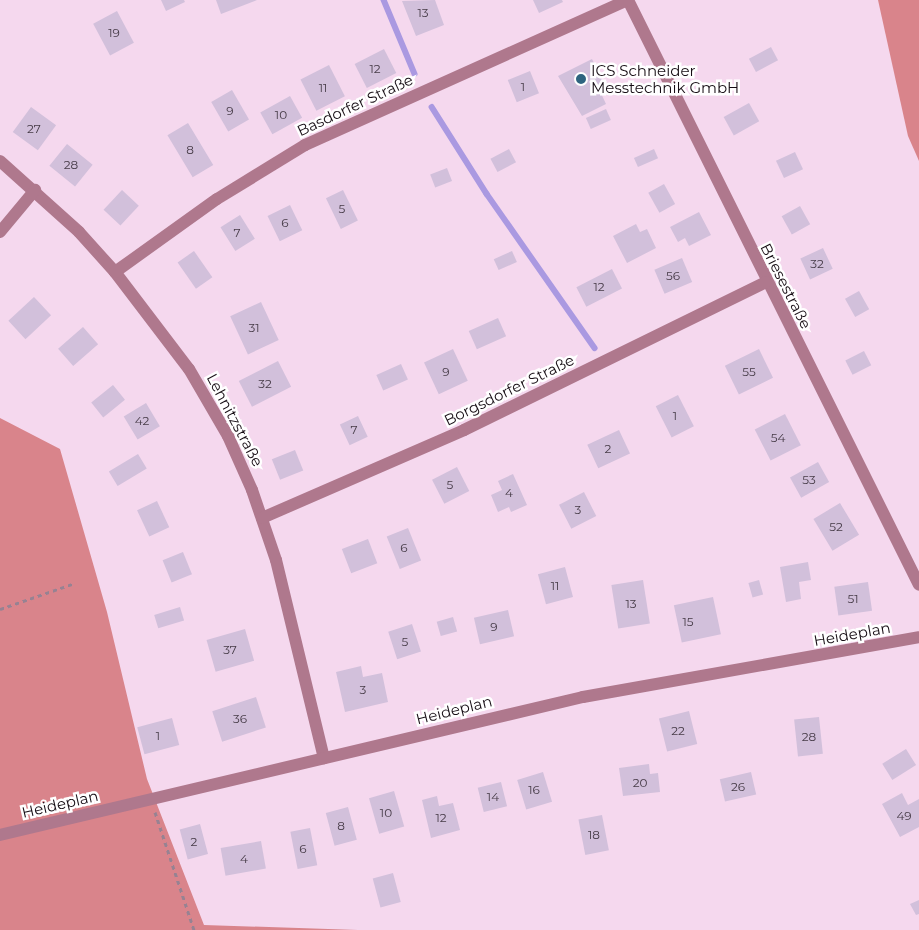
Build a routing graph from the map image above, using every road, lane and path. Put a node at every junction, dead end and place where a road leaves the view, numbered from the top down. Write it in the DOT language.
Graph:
graph roads {
  1 [pos="628,0"];
  2 [pos="0,161"];
  3 [pos="35,190"];
  4 [pos="0,232"];
  5 [pos="115,272"];
  6 [pos="766,282"];
  7 [pos="262,518"];
  8 [pos="75,583"];
  9 [pos="919,585"];
  10 [pos="0,609"];
  11 [pos="919,637"];
  12 [pos="324,758"];
  13 [pos="151,801"];
  14 [pos="0,835"];
  15 [pos="194,930"];
  1 -- 5 [label="street, Basdorfer Straße"];
  1 -- 6 [label="street, Briesestraße"];
  2 -- 3 [label="street, Lehnitzstraße"];
  3 -- 4 [label="street"];
  3 -- 5 [label="street, Lehnitzstraße"];
  5 -- 7 [label="street, Lehnitzstraße"];
  6 -- 7 [label="street, Borgsdorfer Straße"];
  6 -- 9 [label="street, Briesestraße"];
  7 -- 12 [label="street, Lehnitzstraße"];
  8 -- 10 [label="path"];
  11 -- 12 [label="street, Heideplan"];
  12 -- 13 [label="street, Heideplan"];
  13 -- 14 [label="street, Heideplan"];
  13 -- 15 [label="path"];
}
